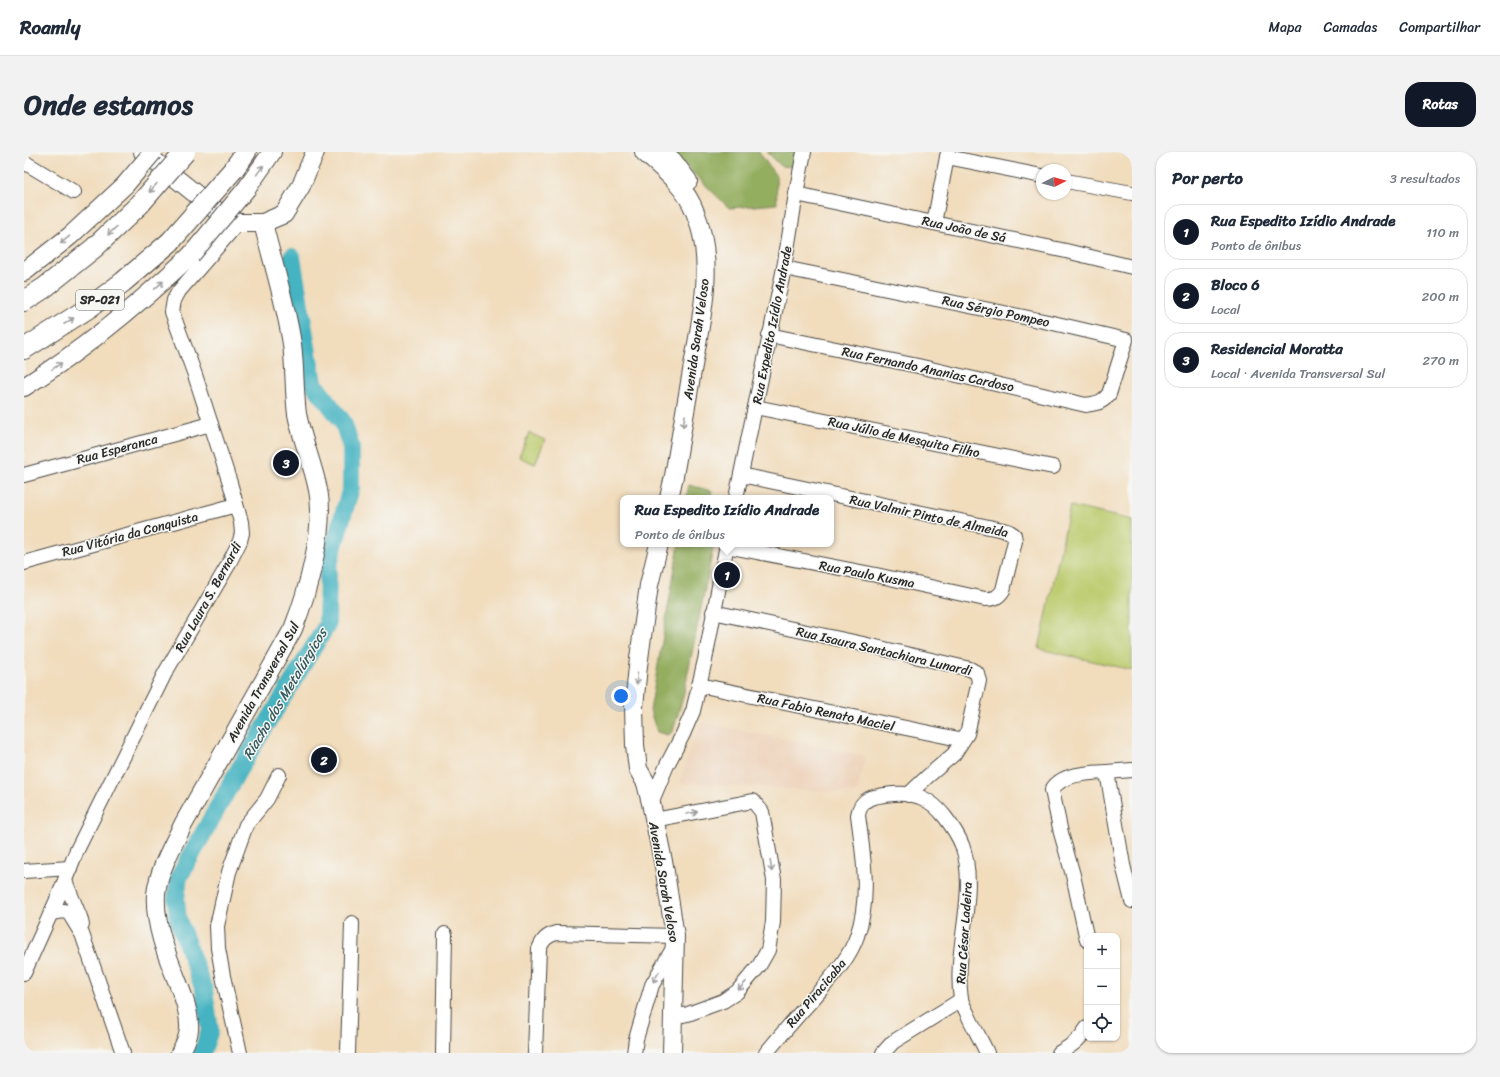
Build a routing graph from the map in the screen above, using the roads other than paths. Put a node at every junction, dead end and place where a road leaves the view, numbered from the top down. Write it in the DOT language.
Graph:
graph roads {
  1 [pos="143,152"];
  2 [pos="153,152"];
  3 [pos="185,152"];
  4 [pos="246,152"];
  5 [pos="272,152"];
  6 [pos="315,152"];
  7 [pos="644,152"];
  8 [pos="663,152"];
  9 [pos="804,152"];
  10 [pos="947,154"];
  11 [pos="24,162"];
  12 [pos="1036,175"];
  13 [pos="1072,182"];
  14 [pos="74,192"];
  15 [pos="1132,193"];
  16 [pos="796,194"];
  17 [pos="238,223"];
  18 [pos="263,223"];
  19 [pos="934,223"];
  20 [pos="1132,267"];
  21 [pos="784,268"];
  22 [pos="24,272"];
  23 [pos="24,301"];
  24 [pos="769,335"];
  25 [pos="24,349"];
  26 [pos="24,387"];
  27 [pos="1086,405"];
  28 [pos="755,407"];
  29 [pos="211,424"];
  30 [pos="1053,467"];
  31 [pos="24,475"];
  32 [pos="741,475"];
  33 [pos="670,495"];
  34 [pos="683,495"];
  35 [pos="737,495"];
  36 [pos="236,505"];
  37 [pos="657,547"];
  38 [pos="669,547"];
  39 [pos="727,547"];
  40 [pos="737,547"];
  41 [pos="24,563"];
  42 [pos="1003,590"];
  43 [pos="713,612"];
  44 [pos="699,685"];
  45 [pos="959,737"];
  46 [pos="1132,770"];
  47 [pos="1107,772"];
  48 [pos="280,775"];
  49 [pos="646,783"];
  50 [pos="908,795"];
  51 [pos="876,796"];
  52 [pos="652,811"];
  53 [pos="70,868"];
  54 [pos="24,871"];
  55 [pos="65,881"];
  56 [pos="1132,901"];
  57 [pos="51,913"];
  58 [pos="352,923"];
  59 [pos="1085,933"];
  60 [pos="82,934"];
  61 [pos="445,934"];
  62 [pos="676,940"];
  63 [pos="24,973"];
  64 [pos="961,1000"];
  65 [pos="673,1017"];
  66 [pos="1084,1033"];
  67 [pos="123,1053"];
  68 [pos="180,1053"];
  69 [pos="240,1053"];
  70 [pos="348,1053"];
  71 [pos="443,1053"];
  72 [pos="536,1053"];
  73 [pos="634,1053"];
  74 [pos="672,1053"];
  75 [pos="766,1053"];
  76 [pos="883,1053"];
  77 [pos="987,1053"];
  78 [pos="1059,1053"];
  1 -- 17 [label="main road"];
  2 -- 22 [label="main road, one-way, bridge"];
  3 -- 23 [label="highway, one-way, bridge"];
  25 -- 4 [label="highway, SP-021, one-way, bridge"];
  26 -- 5 [label="main road, one-way, bridge"];
  6 -- 18 [label="main road"];
  7 -- 33 [label="main road, Avenida Sarah Veloso, one-way"];
  8 -- 34 [label="main road, Avenida Sarah Veloso"];
  9 -- 16 [label="street, Rua Expedito Izídio Andrade"];
  10 -- 12 [label="street"];
  10 -- 19 [label="street"];
  11 -- 14 [label="street"];
  13 -- 15 [label="street"];
  16 -- 19 [label="street, Rua João de Sá"];
  16 -- 21 [label="street, Rua Expedito Izídio Andrade"];
  17 -- 18 [label="main road"];
  17 -- 29 [label="street, Rua Laura S. Bernardi"];
  18 -- 68 [label="main road, Avenida Transversal Sul"];
  19 -- 20 [label="street, Rua João de Sá"];
  21 -- 24 [label="street, Rua Expedito Izídio Andrade"];
  21 -- 27 [label="street, Rua Sérgio Pompeo"];
  24 -- 27 [label="street, Rua Fernando Ananias Cardoso"];
  24 -- 28 [label="street, Rua Expedito Izídio Andrade"];
  28 -- 30 [label="street, Rua Júlio de Mesquita Filho"];
  28 -- 32 [label="street, Rua Expedito Izídio Andrade"];
  29 -- 31 [label="street, Rua Esperanca"];
  29 -- 36 [label="street, Rua Laura S. Bernardi"];
  32 -- 35 [label="street, Rua Expedito Izídio Andrade"];
  32 -- 42 [label="street, Rua Valmir Pinto de Almeida"];
  36 -- 41 [label="street, Rua Vitória da Conquista"];
  36 -- 53 [label="street, Rua Laura S. Bernardi"];
  37 -- 49 [label="main road, Avenida Sarah Veloso, one-way"];
  38 -- 49 [label="main road, Avenida Sarah Veloso"];
  39 -- 43 [label="street"];
  40 -- 42 [label="street, Rua Paulo Kusma"];
  43 -- 44 [label="street"];
  43 -- 45 [label="street, Rua Isaura Santachiara Lunardi"];
  44 -- 45 [label="street, Rua Fabio Renato Maciel"];
  44 -- 52 [label="street"];
  45 -- 50 [label="street"];
  46 -- 47 [label="street"];
  47 -- 56 [label="street"];
  47 -- 59 [label="street"];
  48 -- 69 [label="street"];
  49 -- 52 [label="main road, Avenida Sarah Veloso"];
  50 -- 51 [label="street, Rua César Ladeira"];
  50 -- 64 [label="street, Rua César Ladeira"];
  51 -- 75 [label="street, Rua Piracicaba"];
  52 -- 62 [label="main road, Avenida Sarah Veloso"];
  52 -- 65 [label="street, one-way"];
  53 -- 54 [label="street"];
  53 -- 55 [label="street, Rua Laura S. Bernardi"];
  55 -- 57 [label="street, Rua Laura S. Bernardi"];
  55 -- 60 [label="street"];
  57 -- 60 [label="street"];
  57 -- 63 [label="street, Rua Laura S. Bernardi"];
  58 -- 70 [label="street"];
  60 -- 67 [label="street"];
  61 -- 71 [label="street"];
  62 -- 65 [label="main road, Avenida Sarah Veloso"];
  62 -- 72 [label="street"];
  62 -- 73 [label="street, one-way"];
  64 -- 76 [label="street"];
  64 -- 77 [label="street, Rua César Ladeira"];
  65 -- 74 [label="main road, Avenida Sarah Veloso"];
  66 -- 78 [label="street"];
}
